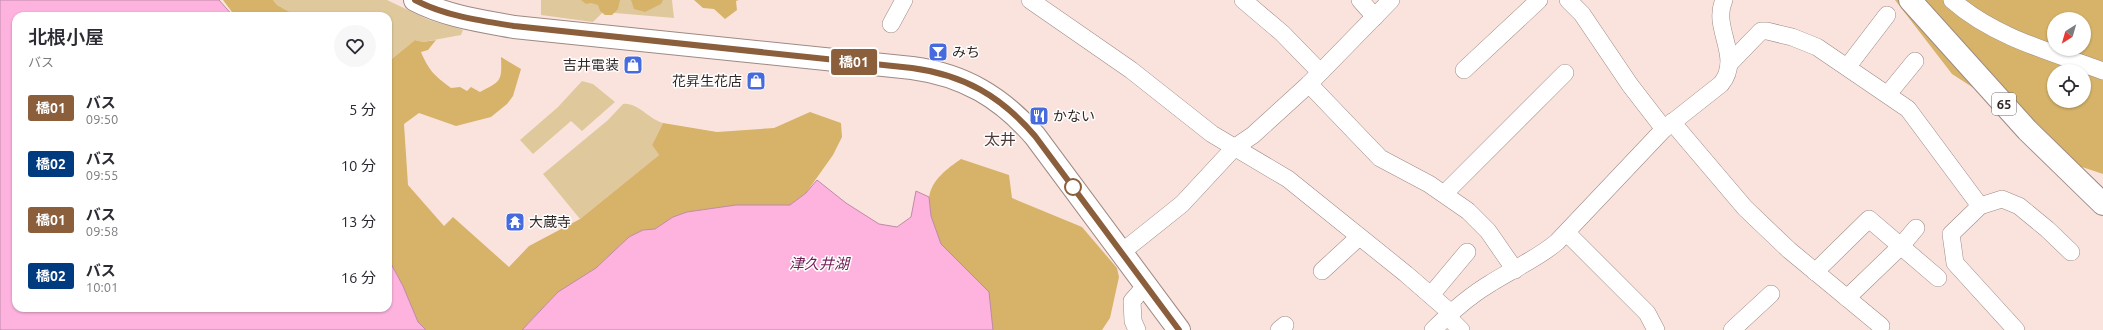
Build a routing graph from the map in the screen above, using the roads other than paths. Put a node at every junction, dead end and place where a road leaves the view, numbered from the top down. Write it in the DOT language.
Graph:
graph roads {
  1 [pos="415,0"];
  2 [pos="904,0"];
  3 [pos="1030,0"];
  4 [pos="1243,0"];
  5 [pos="1360,0"];
  6 [pos="1391,0"];
  7 [pos="1540,0"];
  8 [pos="1568,0"];
  9 [pos="1724,0"];
  10 [pos="1910,0"];
  11 [pos="1952,0"];
  12 [pos="1887,15"];
  13 [pos="1375,17"];
  14 [pos="891,24"];
  15 [pos="1915,61"];
  16 [pos="1729,64"];
  17 [pos="1848,66"];
  18 [pos="1464,70"];
  19 [pos="2103,71"];
  20 [pos="1565,73"];
  21 [pos="1315,78"];
  22 [pos="1888,94"];
  23 [pos="1668,126"];
  24 [pos="1234,148"];
  25 [pos="1444,194"];
  26 [pos="2103,204"];
  27 [pos="1980,206"];
  28 [pos="1916,228"];
  29 [pos="1567,233"];
  30 [pos="1359,237"];
  31 [pos="1901,246"];
  32 [pos="1122,252"];
  33 [pos="1467,252"];
  34 [pos="2071,252"];
  35 [pos="1515,270"];
  36 [pos="1322,271"];
  37 [pos="1815,272"];
  38 [pos="1938,278"];
  39 [pos="1146,285"];
  40 [pos="1771,294"];
  41 [pos="1432,295"];
  42 [pos="1847,298"];
  43 [pos="1449,314"];
  44 [pos="1881,326"];
  45 [pos="1138,330"];
  46 [pos="1179,330"];
  47 [pos="1433,330"];
  48 [pos="1460,330"];
  49 [pos="1656,330"];
  50 [pos="1732,330"];
  51 [pos="2016,330"];
  1 -- 32 [label="main road"];
  2 -- 14 [label="street"];
  3 -- 24 [label="street"];
  4 -- 21 [label="street"];
  5 -- 13 [label="street"];
  6 -- 13 [label="street"];
  7 -- 18 [label="street"];
  8 -- 23 [label="street"];
  9 -- 16 [label="street"];
  10 -- 26 [label="main road, 65"];
  11 -- 19 [label="street"];
  12 -- 17 [label="street"];
  13 -- 21 [label="street"];
  15 -- 22 [label="street"];
  16 -- 17 [label="street"];
  16 -- 23 [label="street"];
  17 -- 22 [label="street"];
  20 -- 25 [label="street"];
  21 -- 24 [label="street"];
  21 -- 25 [label="street"];
  22 -- 27 [label="street"];
  23 -- 29 [label="street"];
  23 -- 37 [label="street"];
  24 -- 30 [label="street"];
  24 -- 32 [label="street"];
  25 -- 35 [label="street"];
  27 -- 34 [label="street"];
  27 -- 51 [label="street"];
  28 -- 31 [label="street"];
  29 -- 35 [label="street"];
  29 -- 49 [label="street"];
  30 -- 36 [label="street"];
  30 -- 41 [label="street"];
  31 -- 37 [label="street"];
  31 -- 38 [label="street"];
  31 -- 42 [label="street"];
  32 -- 39 [label="main road"];
  33 -- 41 [label="street"];
  35 -- 43 [label="street"];
  37 -- 42 [label="street"];
  39 -- 45 [label="street"];
  39 -- 46 [label="main road"];
  40 -- 50 [label="street"];
  41 -- 43 [label="street"];
  42 -- 44 [label="street"];
  43 -- 47 [label="street"];
  43 -- 48 [label="street"];
}
